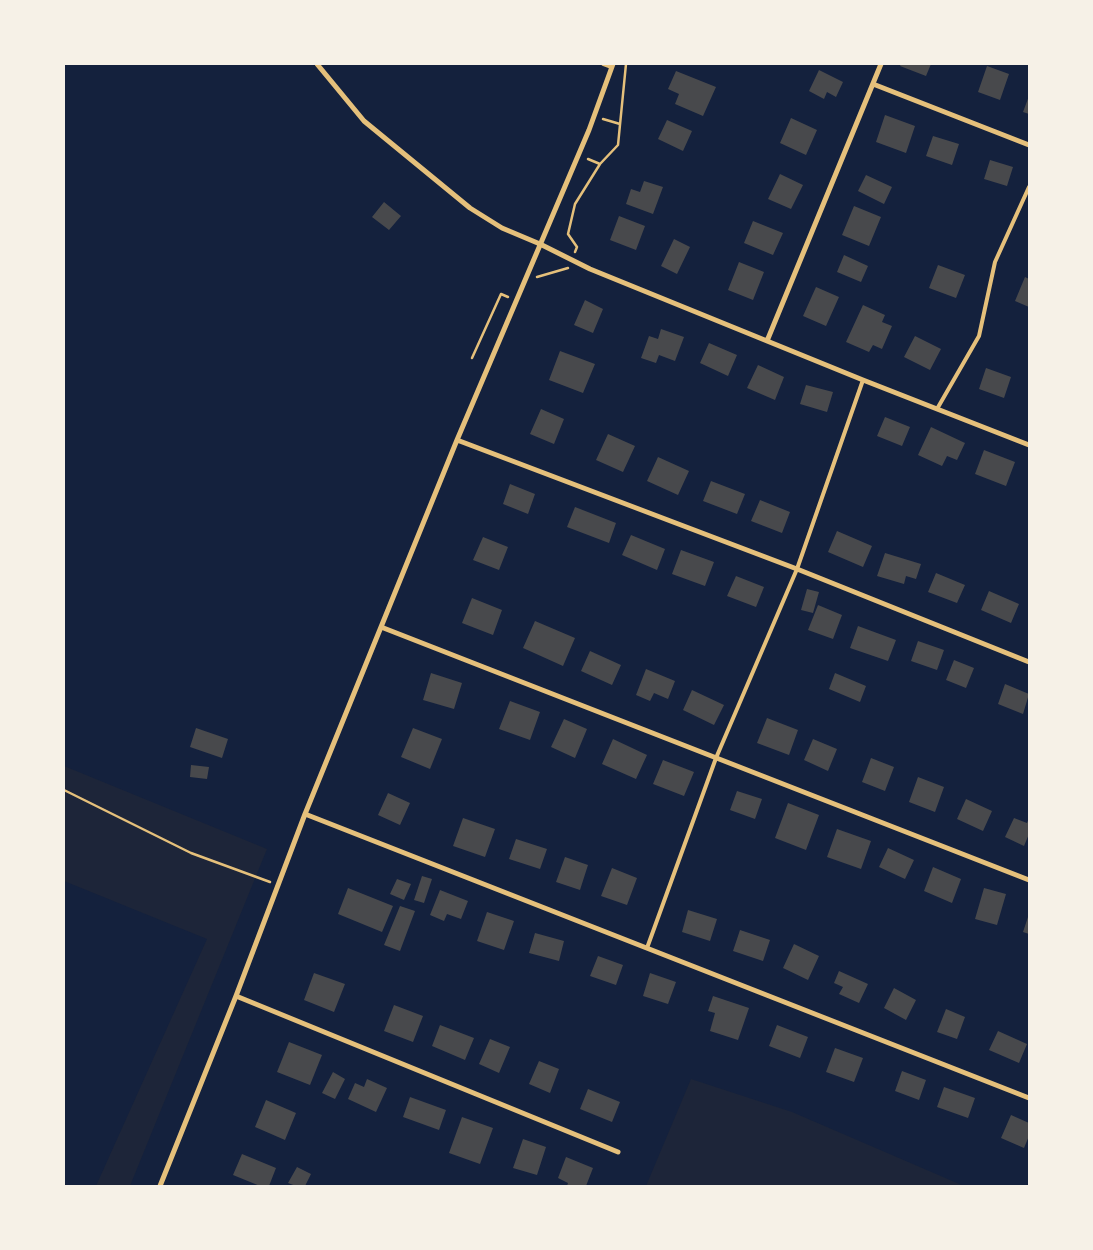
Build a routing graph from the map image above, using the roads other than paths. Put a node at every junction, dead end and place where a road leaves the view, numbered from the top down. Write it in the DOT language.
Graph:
graph roads {
  1 [pos="317,64"];
  2 [pos="603,64"];
  3 [pos="881,64"];
  4 [pos="612,66"];
  5 [pos="873,84"];
  6 [pos="1029,145"];
  7 [pos="1029,187"];
  8 [pos="540,244"];
  9 [pos="767,341"];
  10 [pos="863,380"];
  11 [pos="937,409"];
  12 [pos="456,440"];
  13 [pos="1029,445"];
  14 [pos="797,570"];
  15 [pos="381,627"];
  16 [pos="1029,662"];
  17 [pos="716,758"];
  18 [pos="305,814"];
  19 [pos="1029,880"];
  20 [pos="647,948"];
  21 [pos="236,996"];
  22 [pos="1029,1098"];
  23 [pos="618,1152"];
  24 [pos="160,1186"];
  1 -- 8 [label="street"];
  2 -- 4 [label="lane"];
  3 -- 5 [label="street"];
  4 -- 8 [label="street"];
  5 -- 6 [label="street"];
  5 -- 9 [label="street"];
  7 -- 11 [label="lane"];
  8 -- 9 [label="street"];
  8 -- 12 [label="street"];
  9 -- 10 [label="street"];
  10 -- 11 [label="street"];
  10 -- 14 [label="lane"];
  11 -- 13 [label="street"];
  12 -- 14 [label="street"];
  12 -- 15 [label="street"];
  14 -- 16 [label="street"];
  14 -- 17 [label="lane"];
  15 -- 17 [label="street"];
  15 -- 18 [label="street"];
  17 -- 19 [label="street"];
  17 -- 20 [label="lane"];
  18 -- 20 [label="street"];
  18 -- 21 [label="street"];
  20 -- 22 [label="street"];
  21 -- 23 [label="street"];
  21 -- 24 [label="street"];
}
